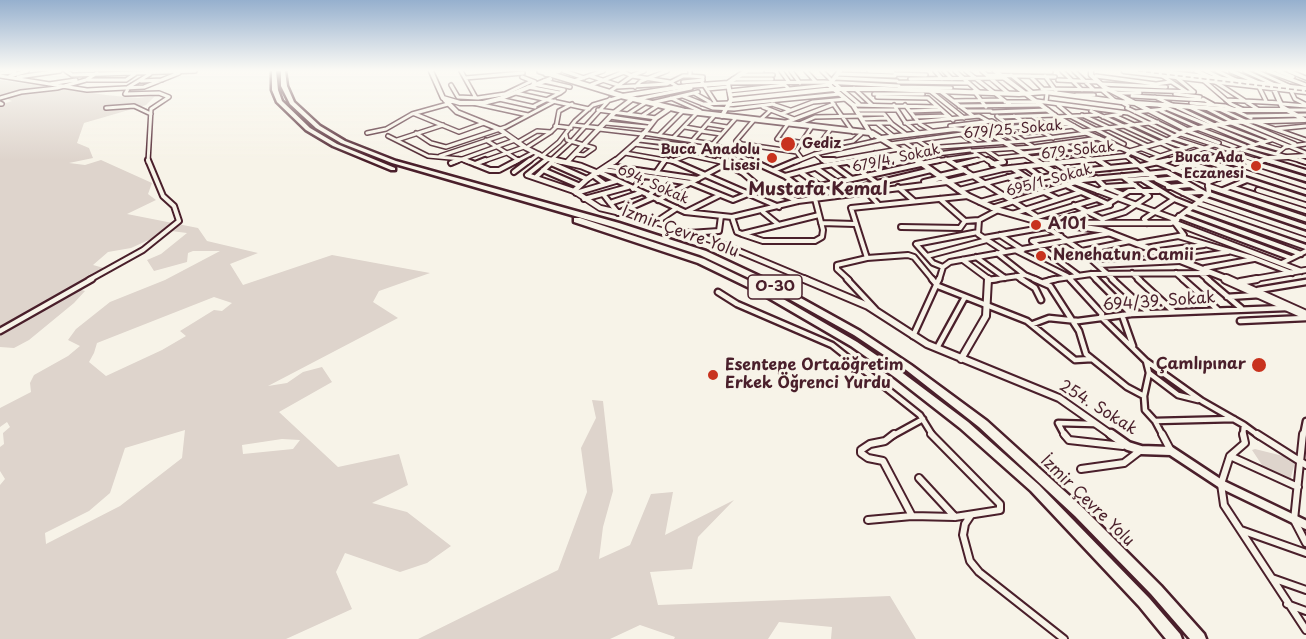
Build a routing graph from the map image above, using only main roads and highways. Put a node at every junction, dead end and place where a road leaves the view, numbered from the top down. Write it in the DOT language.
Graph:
graph roads {
  1 [pos="280,101"];
  2 [pos="291,101"];
  3 [pos="637,101"];
  4 [pos="648,103"];
  5 [pos="698,113"];
  6 [pos="735,118"];
  7 [pos="751,120"];
  8 [pos="786,124"];
  9 [pos="831,130"];
  10 [pos="872,135"];
  11 [pos="1036,218"];
  12 [pos="1068,224"];
  13 [pos="1099,225"];
  14 [pos="1157,251"];
  15 [pos="1205,271"];
  16 [pos="1260,292"];
  17 [pos="1306,315"];
  18 [pos="1175,639"];
  19 [pos="1199,639"];
  1 -- 18 [label="highway, İzmir Çevre Yolu / O-30"];
  2 -- 19 [label="highway, İzmir Çevre Yolu / O-30"];
  3 -- 4 [label="main road"];
  4 -- 5 [label="main road"];
  4 -- 5 [label="main road"];
  5 -- 6 [label="main road"];
  5 -- 6 [label="main road"];
  6 -- 7 [label="main road"];
  7 -- 8 [label="main road"];
  7 -- 8 [label="main road"];
  8 -- 9 [label="main road"];
  8 -- 9 [label="main road"];
  9 -- 10 [label="main road"];
  9 -- 10 [label="main road"];
  10 -- 11 [label="main road"];
  11 -- 12 [label="main road"];
  11 -- 12 [label="main road"];
  12 -- 13 [label="main road"];
  13 -- 14 [label="main road"];
  13 -- 14 [label="main road"];
  14 -- 15 [label="main road"];
  15 -- 16 [label="main road"];
  15 -- 16 [label="main road"];
  16 -- 17 [label="main road"];
  16 -- 17 [label="main road"];
}
